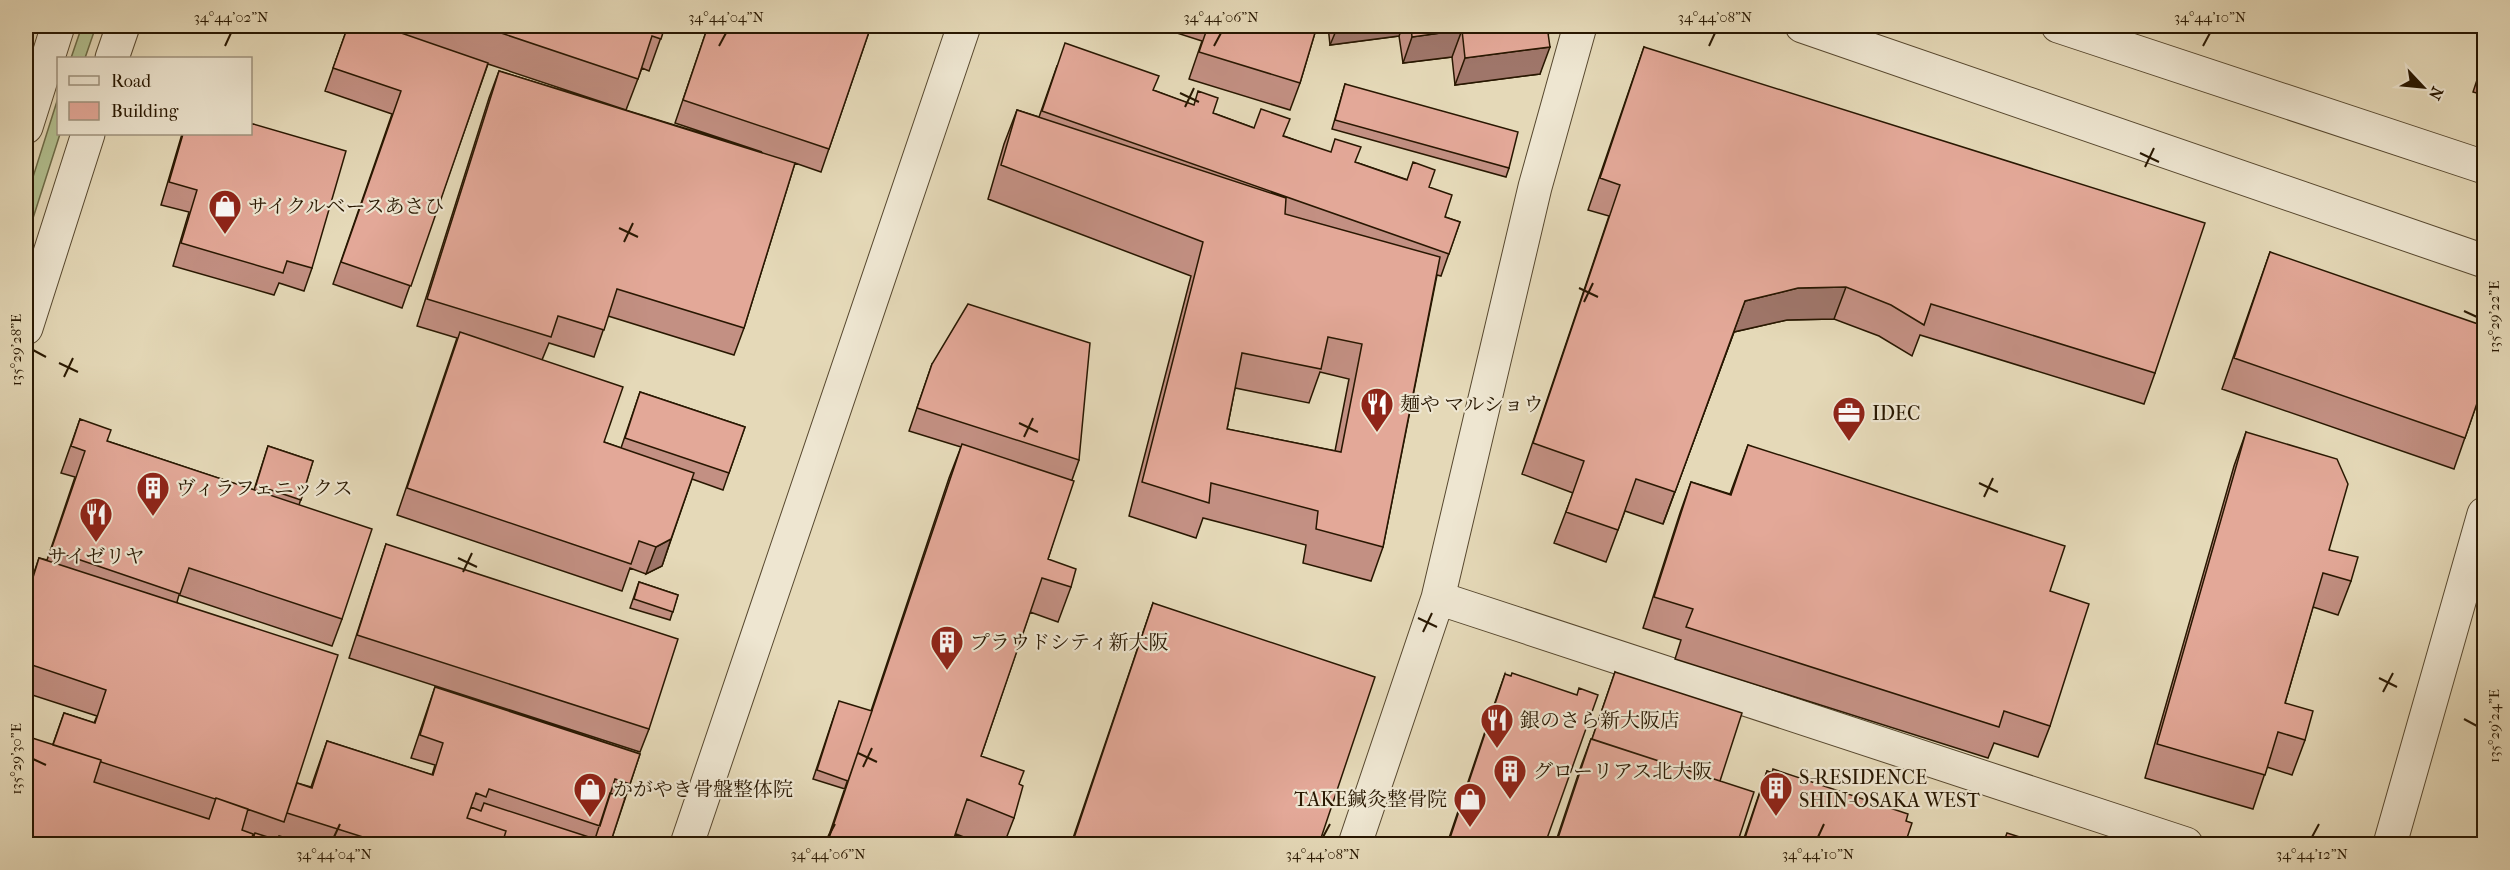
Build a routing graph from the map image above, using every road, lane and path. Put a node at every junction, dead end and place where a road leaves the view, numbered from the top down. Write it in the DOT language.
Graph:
graph roads {
  1 [pos="58,26"];
  2 [pos="123,26"];
  3 [pos="964,26"];
  4 [pos="1580,26"];
  5 [pos="1802,26"];
  6 [pos="2058,26"];
  7 [pos="112,57"];
  8 [pos="26,127"];
  9 [pos="88,135"];
  10 [pos="2484,167"];
  11 [pos="2484,261"];
  12 [pos="26,328"];
  13 [pos="2484,514"];
  14 [pos="1438,598"];
  15 [pos="687,844"];
  16 [pos="1355,844"];
  17 [pos="2186,844"];
  18 [pos="2390,844"];
  1 -- 8 [label="street"];
  2 -- 7 [label="street"];
  3 -- 15 [label="street"];
  4 -- 14 [label="street"];
  5 -- 11 [label="street"];
  6 -- 10 [label="street"];
  9 -- 12 [label="street"];
  13 -- 18 [label="street"];
  14 -- 16 [label="street"];
  14 -- 17 [label="street"];
}
